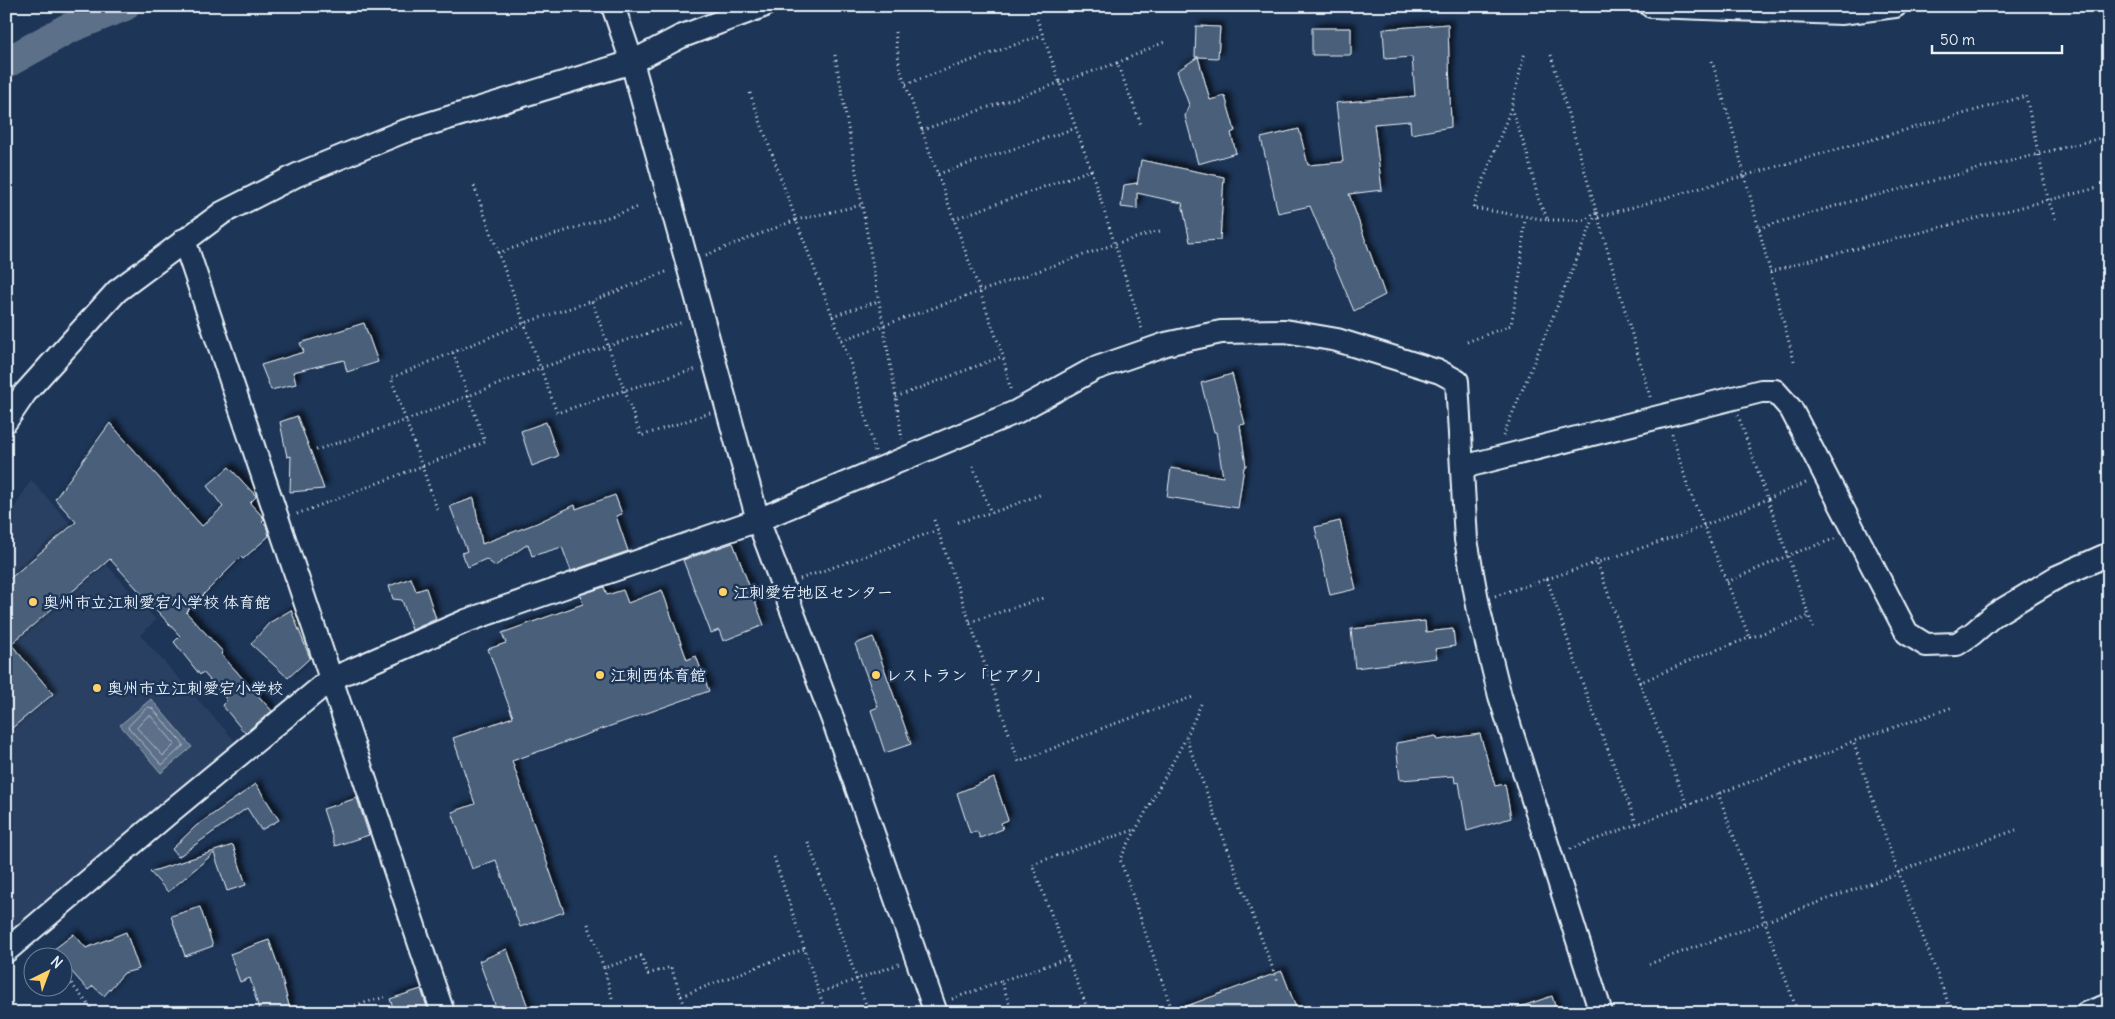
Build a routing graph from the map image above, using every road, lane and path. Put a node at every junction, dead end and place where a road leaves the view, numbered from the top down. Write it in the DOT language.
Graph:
graph roads {
  1 [pos="613,6"];
  2 [pos="763,6"];
  3 [pos="1652,6"];
  4 [pos="1895,6"];
  5 [pos="1840,10"];
  6 [pos="1037,19"];
  7 [pos="895,32"];
  8 [pos="1042,35"];
  9 [pos="1167,41"];
  10 [pos="1525,52"];
  11 [pos="629,55"];
  12 [pos="1551,55"];
  13 [pos="835,56"];
  14 [pos="1712,61"];
  15 [pos="1117,63"];
  16 [pos="1060,83"];
  17 [pos="906,84"];
  18 [pos="750,93"];
  19 [pos="1511,108"];
  20 [pos="1142,127"];
  21 [pos="1076,128"];
  22 [pos="922,130"];
  23 [pos="2109,136"];
  24 [pos="2038,154"];
  25 [pos="1092,170"];
  26 [pos="938,174"];
  27 [pos="474,186"];
  28 [pos="2097,188"];
  29 [pos="862,205"];
  30 [pos="640,207"];
  31 [pos="1597,211"];
  32 [pos="1598,217"];
  33 [pos="954,219"];
  34 [pos="1525,219"];
  35 [pos="796,220"];
  36 [pos="1548,220"];
  37 [pos="2056,221"];
  38 [pos="1759,228"];
  39 [pos="1163,230"];
  40 [pos="184,240"];
  41 [pos="1115,244"];
  42 [pos="498,253"];
  43 [pos="706,255"];
  44 [pos="666,272"];
  45 [pos="1770,272"];
  46 [pos="980,290"];
  47 [pos="592,301"];
  48 [pos="879,301"];
  49 [pos="832,316"];
  50 [pos="683,322"];
  51 [pos="524,323"];
  52 [pos="883,325"];
  53 [pos="842,340"];
  54 [pos="1467,342"];
  55 [pos="608,346"];
  56 [pos="1149,350"];
  57 [pos="452,353"];
  58 [pos="1003,356"];
  59 [pos="1794,361"];
  60 [pos="540,368"];
  61 [pos="700,368"];
  62 [pos="625,390"];
  63 [pos="896,397"];
  64 [pos="1652,406"];
  65 [pos="1736,409"];
  66 [pos="716,411"];
  67 [pos="1016,412"];
  68 [pos="6,421"];
  69 [pos="1672,433"];
  70 [pos="1502,439"];
  71 [pos="316,450"];
  72 [pos="904,459"];
  73 [pos="972,466"];
  74 [pos="1463,467"];
  75 [pos="880,469"];
  76 [pos="1816,479"];
  77 [pos="1042,494"];
  78 [pos="437,509"];
  79 [pos="991,513"];
  80 [pos="294,515"];
  81 [pos="758,520"];
  82 [pos="934,520"];
  83 [pos="958,522"];
  84 [pos="938,530"];
  85 [pos="1844,536"];
  86 [pos="2109,554"];
  87 [pos="1596,558"];
  88 [pos="1547,580"];
  89 [pos="793,581"];
  90 [pos="1727,582"];
  91 [pos="1046,597"];
  92 [pos="1487,598"];
  93 [pos="1810,616"];
  94 [pos="970,622"];
  95 [pos="1814,630"];
  96 [pos="1749,636"];
  97 [pos="331,679"];
  98 [pos="1638,682"];
  99 [pos="1194,696"];
  100 [pos="1201,704"];
  101 [pos="1953,708"];
  102 [pos="1186,738"];
  103 [pos="1854,744"];
  104 [pos="1718,793"];
  105 [pos="1687,805"];
  106 [pos="1637,826"];
  107 [pos="1134,830"];
  108 [pos="2016,830"];
  109 [pos="808,842"];
  110 [pos="1569,850"];
  111 [pos="774,857"];
  112 [pos="588,924"];
  113 [pos="804,948"];
  114 [pos="6,951"];
  115 [pos="1069,958"];
  116 [pos="906,961"];
  117 [pos="1649,964"];
  118 [pos="604,968"];
  119 [pos="857,979"];
  120 [pos="1277,980"];
  121 [pos="72,984"];
  122 [pos="994,984"];
  123 [pos="819,993"];
  124 [pos="681,996"];
  125 [pos="386,997"];
  126 [pos="613,1001"];
  127 [pos="2109,1005"];
  128 [pos="944,1006"];
  129 [pos="95,1013"];
  130 [pos="326,1013"];
  131 [pos="443,1013"];
  132 [pos="688,1013"];
  133 [pos="826,1013"];
  134 [pos="870,1013"];
  135 [pos="1013,1013"];
  136 [pos="1089,1013"];
  137 [pos="1172,1013"];
  138 [pos="1601,1013"];
  139 [pos="1798,1013"];
  140 [pos="1952,1013"];
  141 [pos="2087,1013"];
  1 -- 11 [label="street"];
  2 -- 11 [label="street"];
  3 -- 5 [label="street"];
  4 -- 5 [label="street"];
  6 -- 8 [label="path"];
  7 -- 17 [label="path"];
  8 -- 16 [label="path"];
  8 -- 17 [label="path"];
  9 -- 15 [label="path"];
  10 -- 19 [label="path"];
  11 -- 40 [label="street"];
  11 -- 81 [label="street"];
  12 -- 31 [label="path"];
  13 -- 29 [label="path"];
  14 -- 38 [label="path"];
  15 -- 16 [label="path"];
  15 -- 20 [label="path"];
  16 -- 21 [label="path"];
  16 -- 22 [label="path"];
  17 -- 22 [label="path"];
  18 -- 35 [label="path"];
  19 -- 36 [label="path"];
  19 -- 36 [label="path"];
  21 -- 25 [label="path"];
  21 -- 26 [label="path"];
  22 -- 26 [label="path"];
  23 -- 24 [label="path"];
  24 -- 32 [label="path"];
  24 -- 37 [label="path"];
  24 -- 38 [label="path"];
  25 -- 33 [label="path"];
  25 -- 41 [label="path"];
  26 -- 33 [label="path"];
  27 -- 42 [label="path"];
  28 -- 45 [label="path"];
  29 -- 35 [label="path"];
  29 -- 48 [label="path"];
  30 -- 42 [label="path"];
  31 -- 32 [label="path"];
  31 -- 36 [label="path"];
  31 -- 70 [label="path"];
  32 -- 64 [label="path"];
  33 -- 46 [label="path"];
  34 -- 54 [label="path"];
  35 -- 43 [label="path"];
  35 -- 49 [label="path"];
  38 -- 45 [label="path"];
  39 -- 41 [label="path"];
  40 -- 68 [label="street"];
  40 -- 97 [label="street"];
  41 -- 46 [label="path"];
  41 -- 56 [label="path"];
  42 -- 51 [label="path"];
  44 -- 47 [label="path"];
  45 -- 59 [label="path"];
  46 -- 52 [label="path"];
  46 -- 58 [label="path"];
  47 -- 51 [label="path"];
  47 -- 55 [label="path"];
  48 -- 49 [label="path"];
  48 -- 52 [label="path"];
  49 -- 53 [label="path"];
  50 -- 55 [label="path"];
  51 -- 57 [label="path"];
  51 -- 60 [label="path"];
  52 -- 53 [label="path"];
  52 -- 63 [label="path"];
  53 -- 75 [label="path"];
  55 -- 60 [label="path"];
  55 -- 62 [label="path"];
  56 -- 67 [label="street"];
  56 -- 74 [label="street"];
  57 -- 78 [label="path"];
  57 -- 80 [label="path"];
  58 -- 63 [label="path"];
  58 -- 67 [label="path"];
  60 -- 62 [label="path"];
  60 -- 71 [label="path"];
  61 -- 62 [label="path"];
  62 -- 66 [label="path"];
  63 -- 72 [label="path"];
  65 -- 93 [label="path"];
  67 -- 72 [label="street"];
  69 -- 90 [label="path"];
  72 -- 75 [label="street"];
  73 -- 79 [label="path"];
  74 -- 86 [label="street"];
  74 -- 138 [label="street"];
  75 -- 81 [label="street"];
  76 -- 92 [label="path"];
  77 -- 79 [label="path"];
  79 -- 83 [label="path"];
  81 -- 97 [label="street"];
  81 -- 128 [label="street"];
  82 -- 84 [label="path"];
  84 -- 89 [label="path"];
  84 -- 94 [label="path"];
  85 -- 90 [label="path"];
  87 -- 105 [label="path"];
  88 -- 106 [label="path"];
  90 -- 96 [label="path"];
  91 -- 94 [label="path"];
  93 -- 95 [label="path"];
  93 -- 98 [label="path"];
  94 -- 99 [label="path"];
  97 -- 114 [label="street"];
  97 -- 131 [label="street"];
  100 -- 102 [label="path"];
  101 -- 104 [label="path"];
  102 -- 120 [label="path"];
  102 -- 137 [label="path"];
  103 -- 140 [label="path"];
  104 -- 105 [label="path"];
  104 -- 139 [label="path"];
  105 -- 110 [label="path"];
  107 -- 136 [label="path"];
  108 -- 117 [label="path"];
  109 -- 119 [label="path"];
  111 -- 113 [label="path"];
  112 -- 118 [label="path"];
  113 -- 123 [label="path"];
  113 -- 124 [label="path"];
  115 -- 122 [label="path"];
  116 -- 119 [label="path"];
  118 -- 124 [label="path"];
  118 -- 126 [label="path"];
  119 -- 123 [label="path"];
  119 -- 134 [label="path"];
  121 -- 129 [label="path"];
  123 -- 133 [label="path"];
  124 -- 132 [label="path"];
  125 -- 130 [label="path"];
  127 -- 141 [label="street"];
  128 -- 135 [label="path"];
}
